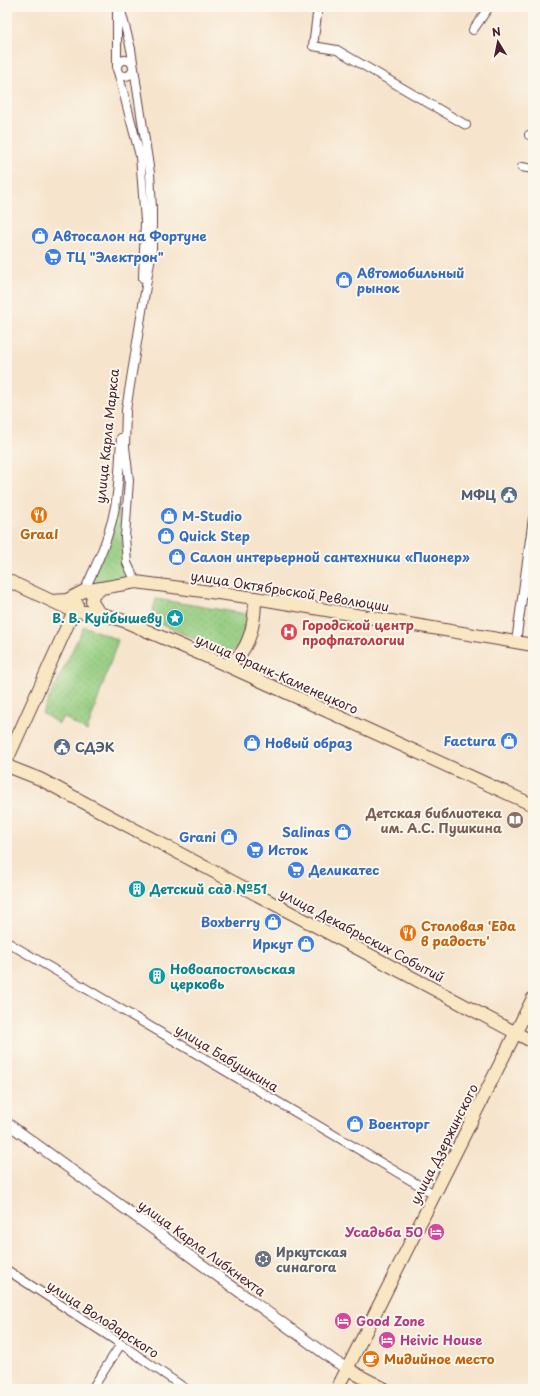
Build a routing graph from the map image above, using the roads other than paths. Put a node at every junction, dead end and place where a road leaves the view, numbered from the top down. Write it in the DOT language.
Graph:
graph roads {
  1 [pos="117,7"];
  2 [pos="120,7"];
  3 [pos="318,7"];
  4 [pos="489,7"];
  5 [pos="472,30"];
  6 [pos="134,66"];
  7 [pos="117,70"];
  8 [pos="463,124"];
  9 [pos="522,167"];
  10 [pos="533,168"];
  11 [pos="533,518"];
  12 [pos="7,580"];
  13 [pos="136,582"];
  14 [pos="102,588"];
  15 [pos="84,591"];
  16 [pos="255,598"];
  17 [pos="52,601"];
  18 [pos="73,611"];
  19 [pos="99,613"];
  20 [pos="516,642"];
  21 [pos="533,645"];
  22 [pos="226,665"];
  23 [pos="7,760"];
  24 [pos="7,766"];
  25 [pos="533,805"];
  26 [pos="7,942"];
  27 [pos="533,998"];
  28 [pos="516,1033"];
  29 [pos="533,1042"];
  30 [pos="7,1123"];
  31 [pos="434,1194"];
  32 [pos="7,1270"];
  33 [pos="121,1344"];
  34 [pos="347,1368"];
  35 [pos="92,1389"];
  36 [pos="186,1389"];
  37 [pos="337,1389"];
  38 [pos="385,1389"];
  1 -- 7 [label="street, улица Карла Маркса"];
  2 -- 6 [label="street"];
  3 -- 8 [label="street"];
  4 -- 5 [label="street"];
  6 -- 7 [label="street"];
  6 -- 7 [label="street"];
  6 -- 13 [label="street"];
  7 -- 15 [label="street, улица Карла Маркса"];
  9 -- 10 [label="street"];
  11 -- 20 [label="street"];
  12 -- 17 [label="main road, улица Франк-Каменецкого"];
  13 -- 14 [label="main road, улица Октябрьской Революции"];
  13 -- 16 [label="main road, улица Октябрьской Революции"];
  14 -- 15 [label="main road, улица Октябрьской Революции"];
  14 -- 19 [label="main road"];
  15 -- 17 [label="main road, улица Октябрьской Революции"];
  15 -- 18 [label="main road, улица Карла Маркса"];
  16 -- 20 [label="main road, улица Октябрьской Революции"];
  16 -- 22 [label="main road"];
  17 -- 18 [label="main road, улица Франк-Каменецкого"];
  18 -- 19 [label="main road, улица Франк-Каменецкого"];
  18 -- 23 [label="main road, улица Карла Маркса"];
  19 -- 22 [label="main road, улица Франк-Каменецкого"];
  20 -- 21 [label="main road, улица Октябрьской Революции"];
  22 -- 25 [label="main road, улица Франк-Каменецкого"];
  24 -- 28 [label="main road, улица Декабрьских Событий"];
  26 -- 31 [label="street, улица Бабушкина"];
  27 -- 28 [label="main road, улица Дзержинского"];
  28 -- 29 [label="main road, улица Декабрьских Событий"];
  28 -- 31 [label="main road, улица Дзержинского"];
  30 -- 34 [label="street, улица Карла Либкнехта"];
  31 -- 34 [label="main road, улица Дзержинского"];
  32 -- 33 [label="street, улица Володарского"];
  33 -- 35 [label="street"];
  33 -- 36 [label="street, улица Володарского"];
  34 -- 37 [label="main road, улица Дзержинского"];
  34 -- 38 [label="main road, улица Карла Либкнехта"];
}
